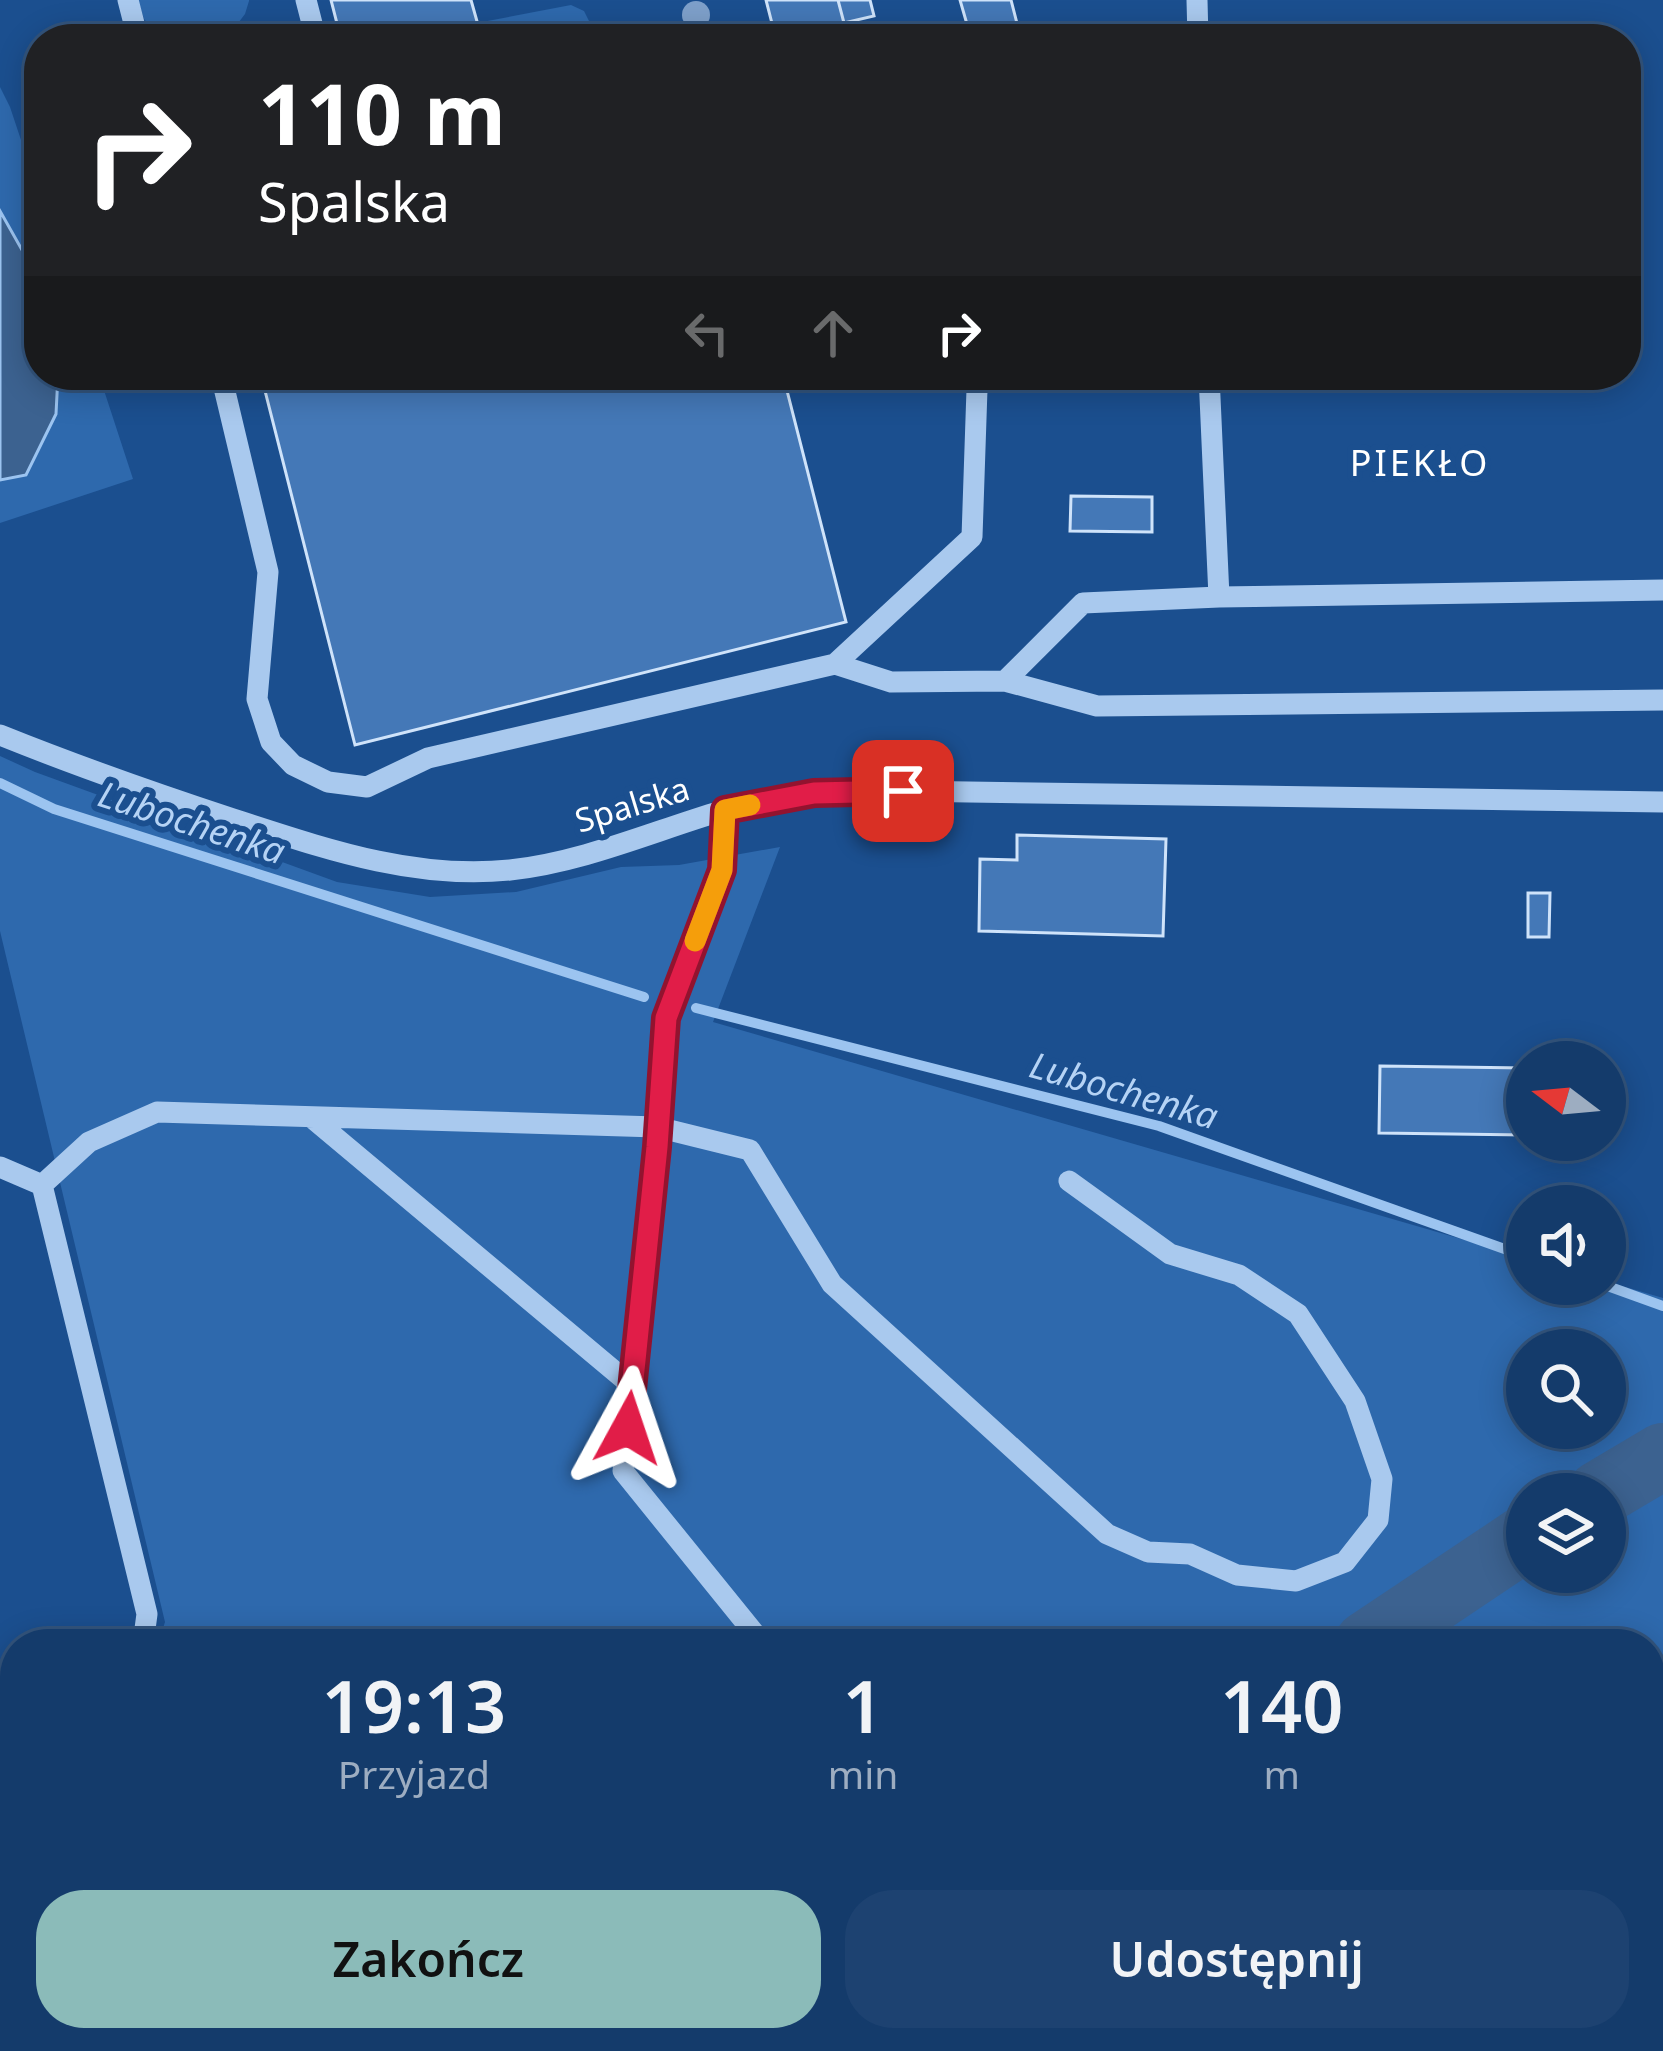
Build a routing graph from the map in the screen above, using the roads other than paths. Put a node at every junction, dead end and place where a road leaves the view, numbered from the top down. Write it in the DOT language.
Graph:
graph roads {
  1 [pos="225,390"];
  2 [pos="977,390"];
  3 [pos="1210,390"];
  4 [pos="1663,590"];
  5 [pos="1220,597"];
  6 [pos="836,664"];
  7 [pos="1005,681"];
  8 [pos="1663,700"];
  9 [pos="0,735"];
  10 [pos="1663,802"];
  11 [pos="725,810"];
  12 [pos="311,1117"];
  13 [pos="657,1127"];
  14 [pos="0,1167"];
  15 [pos="1069,1181"];
  16 [pos="42,1185"];
  17 [pos="631,1385"];
  18 [pos="145,1629"];
  19 [pos="751,1629"];
  1 -- 6 [label="lane"];
  2 -- 6 [label="lane"];
  3 -- 5 [label="lane"];
  4 -- 5 [label="lane"];
  5 -- 7 [label="lane"];
  6 -- 7 [label="lane"];
  7 -- 8 [label="lane"];
  9 -- 11 [label="lane, Spalska"];
  10 -- 11 [label="lane, Spalska"];
  11 -- 13 [label="lane"];
  12 -- 13 [label="lane"];
  12 -- 16 [label="lane"];
  12 -- 17 [label="lane"];
  13 -- 15 [label="lane"];
  13 -- 17 [label="lane"];
  14 -- 16 [label="lane"];
  16 -- 18 [label="lane"];
  17 -- 19 [label="lane"];
}
